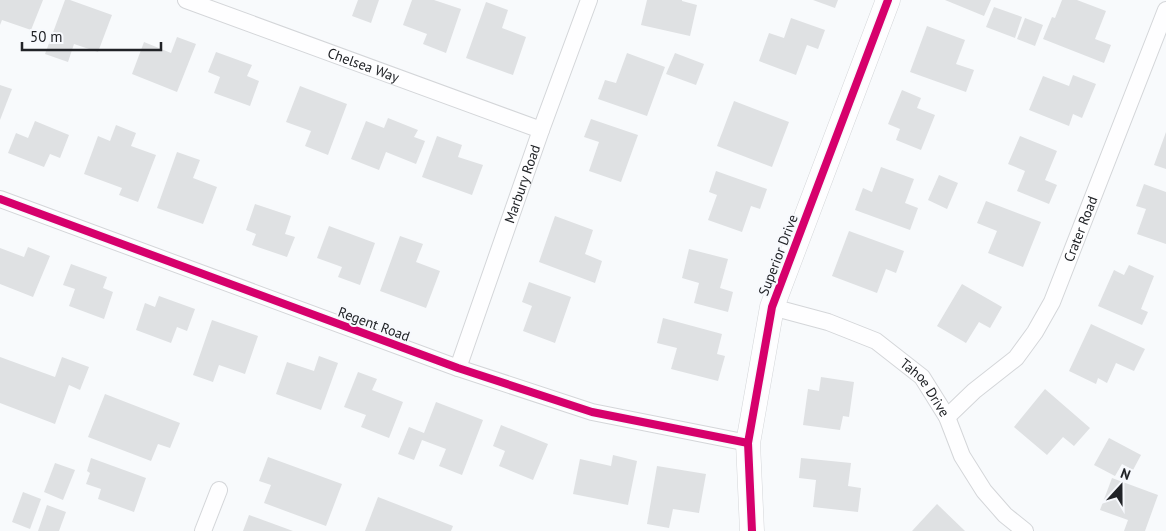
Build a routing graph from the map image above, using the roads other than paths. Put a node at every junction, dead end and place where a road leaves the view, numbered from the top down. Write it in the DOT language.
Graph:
graph roads {
  1 [pos="186,0"];
  2 [pos="589,0"];
  3 [pos="888,0"];
  4 [pos="1166,10"];
  5 [pos="541,130"];
  6 [pos="0,199"];
  7 [pos="772,307"];
  8 [pos="458,368"];
  9 [pos="947,417"];
  10 [pos="748,443"];
  11 [pos="219,490"];
  12 [pos="203,531"];
  13 [pos="752,531"];
  14 [pos="1025,531"];
  1 -- 5 [label="street, Chelsea Way"];
  2 -- 5 [label="street, Marbury Road"];
  3 -- 7 [label="street, Superior Drive"];
  4 -- 9 [label="street, Crater Road"];
  5 -- 8 [label="street, Marbury Road"];
  6 -- 8 [label="street, Regent Road"];
  7 -- 9 [label="street, Tahoe Drive"];
  7 -- 10 [label="street, Superior Drive"];
  8 -- 10 [label="street, Regent Road"];
  9 -- 14 [label="street, Tahoe Drive"];
  10 -- 13 [label="street, Superior Drive"];
  11 -- 12 [label="street"];
}
